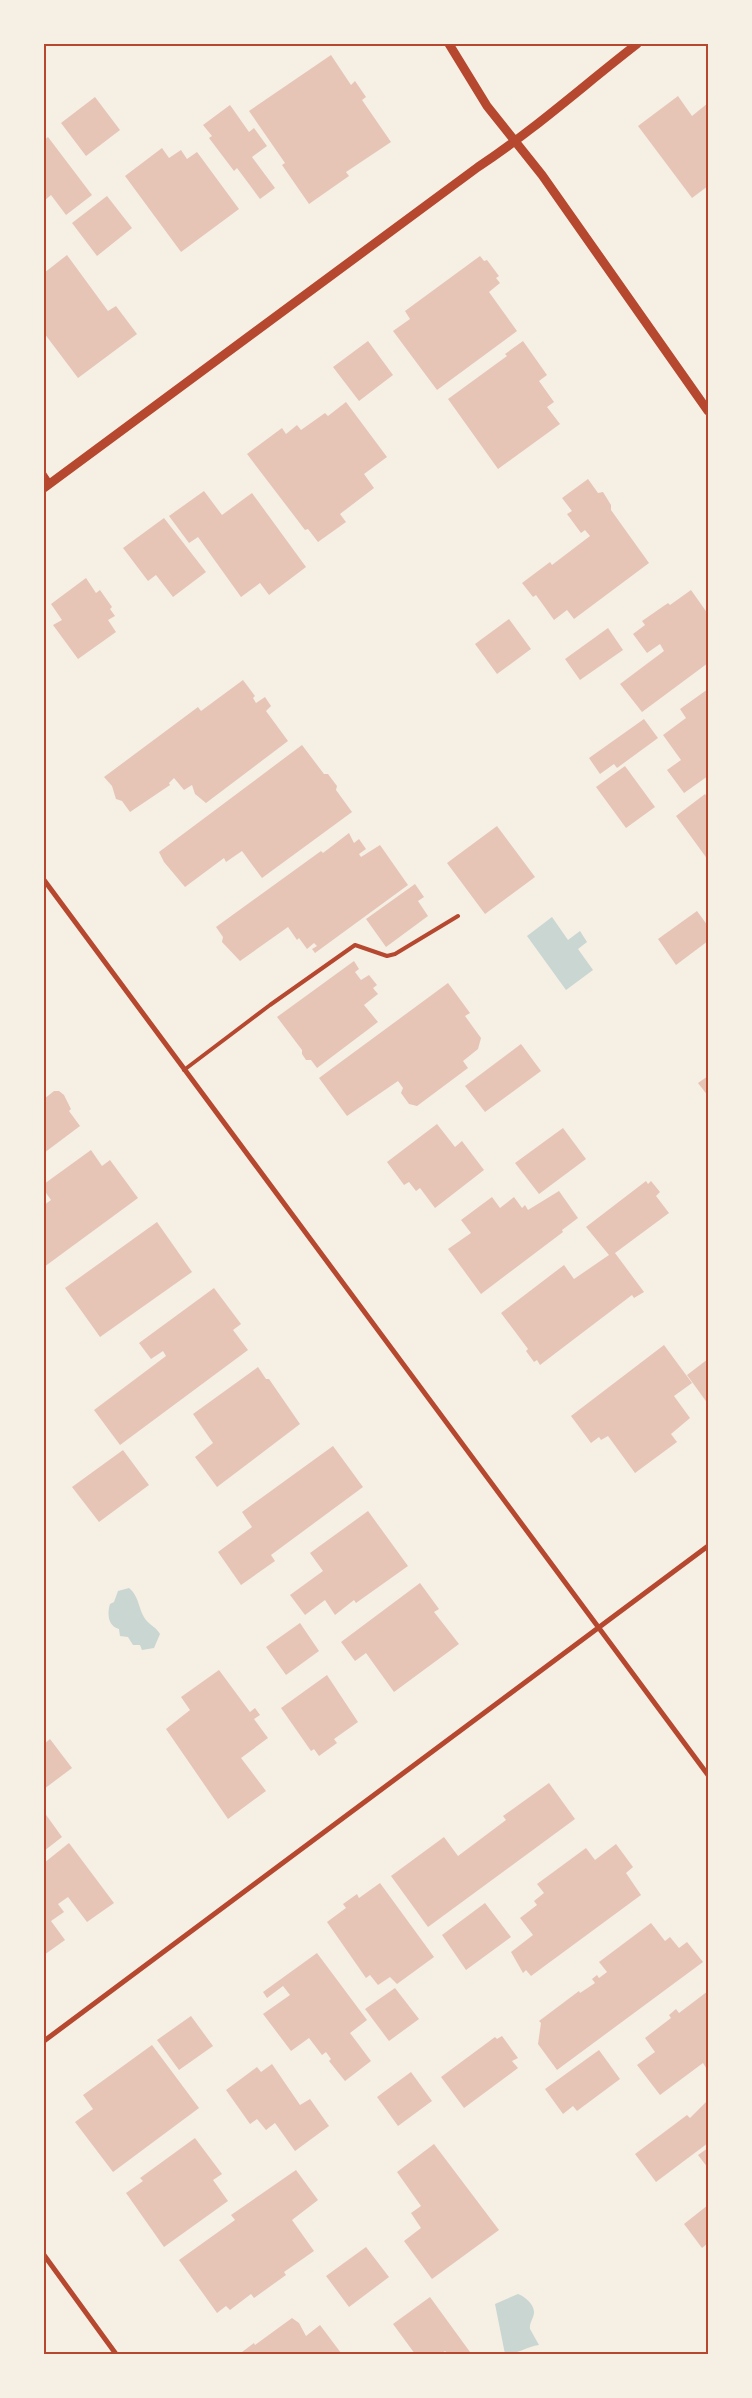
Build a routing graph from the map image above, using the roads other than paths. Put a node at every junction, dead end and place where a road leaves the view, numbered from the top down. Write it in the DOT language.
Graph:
graph roads {
  1 [pos="449,44"];
  2 [pos="637,44"];
  3 [pos="516,142"];
  4 [pos="708,411"];
  5 [pos="44,474"];
  6 [pos="47,485"];
  7 [pos="44,880"];
  8 [pos="458,916"];
  9 [pos="184,1070"];
  10 [pos="708,1546"];
  11 [pos="599,1627"];
  12 [pos="708,1775"];
  13 [pos="44,2041"];
  14 [pos="44,2255"];
  15 [pos="116,2354"];
  1 -- 3 [label="street"];
  2 -- 3 [label="street"];
  3 -- 4 [label="street"];
  3 -- 6 [label="street"];
  5 -- 6 [label="street"];
  7 -- 9 [label="street"];
  8 -- 9 [label="lane"];
  9 -- 11 [label="street"];
  10 -- 11 [label="street"];
  11 -- 12 [label="street"];
  11 -- 13 [label="street"];
  14 -- 15 [label="street"];
}
